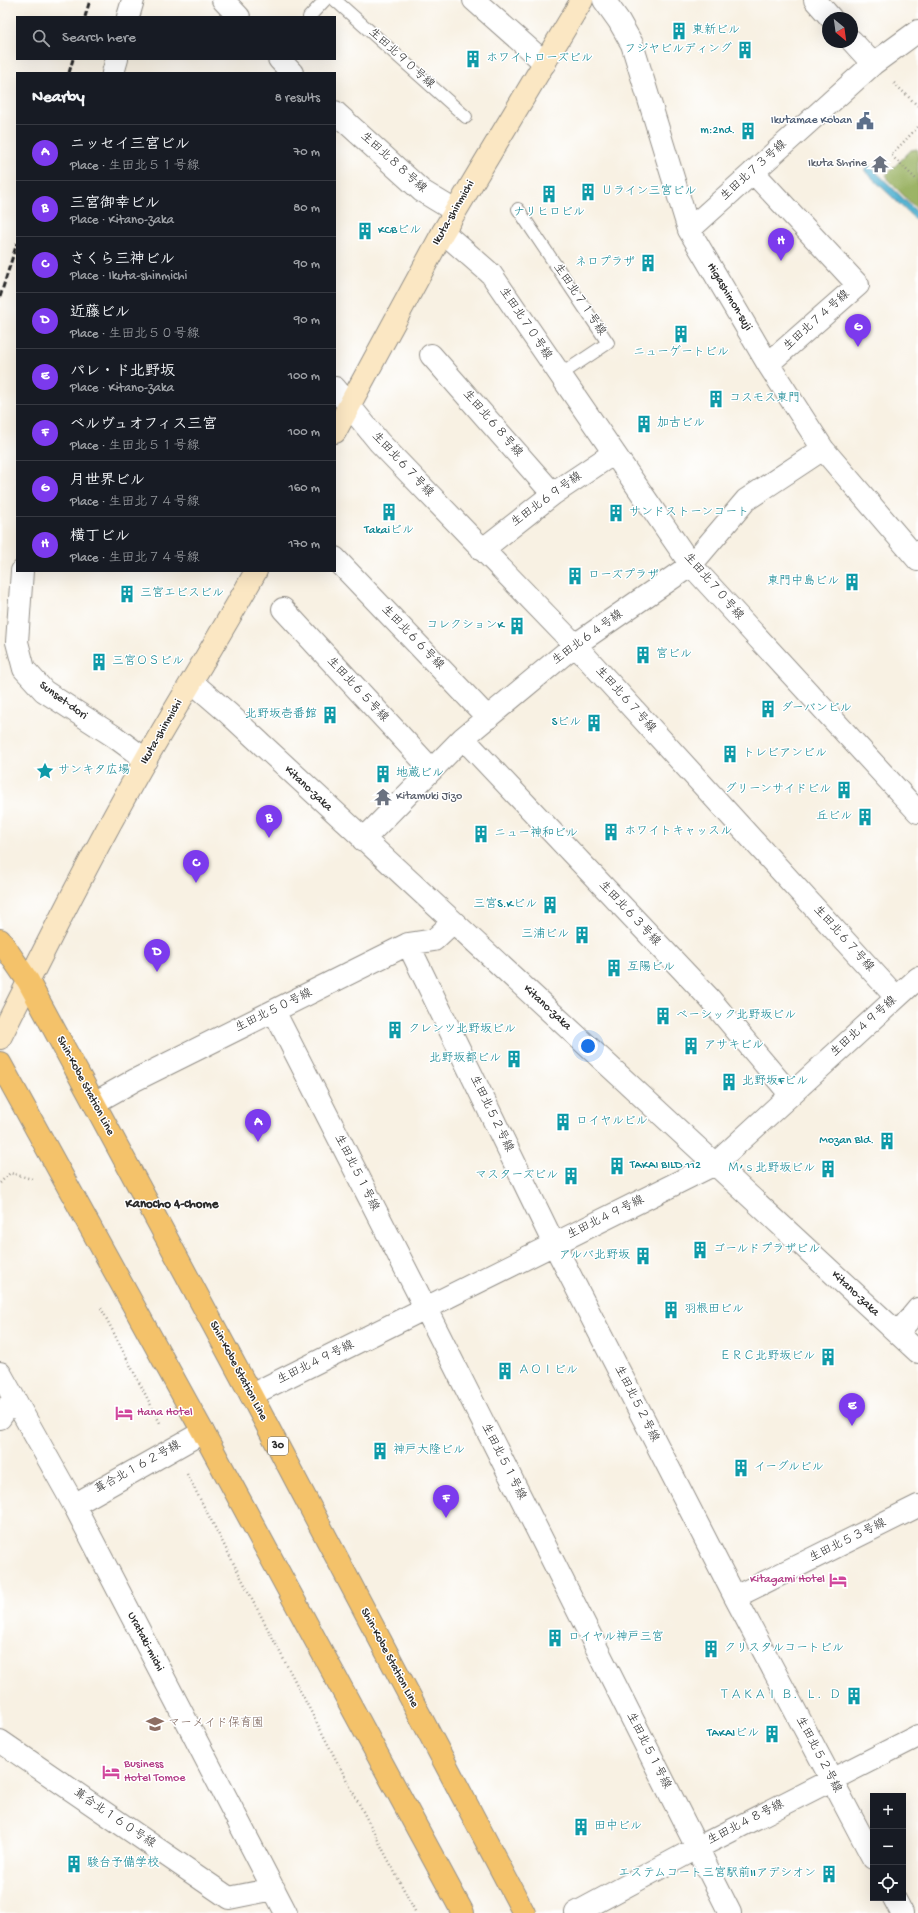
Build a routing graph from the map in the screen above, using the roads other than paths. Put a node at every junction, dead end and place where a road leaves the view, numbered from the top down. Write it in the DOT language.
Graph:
graph roads {
  1 [pos="133,0"];
  2 [pos="223,0"];
  3 [pos="325,0"];
  4 [pos="335,0"];
  5 [pos="474,0"];
  6 [pos="582,0"];
  7 [pos="604,0"];
  8 [pos="815,0"];
  9 [pos="826,12"];
  10 [pos="128,16"];
  11 [pos="238,16"];
  12 [pos="310,16"];
  13 [pos="918,31"];
  14 [pos="857,48"];
  15 [pos="117,60"];
  16 [pos="280,60"];
  17 [pos="545,63"];
  18 [pos="872,64"];
  19 [pos="113,72"];
  20 [pos="291,72"];
  21 [pos="336,113"];
  22 [pos="466,117"];
  23 [pos="753,172"];
  24 [pos="518,209"];
  25 [pos="455,211"];
  26 [pos="689,230"];
  27 [pos="442,232"];
  28 [pos="431,355"];
  29 [pos="768,364"];
  30 [pos="560,375"];
  31 [pos="336,389"];
  32 [pos="349,407"];
  33 [pos="336,430"];
  34 [pos="822,449"];
  35 [pos="614,453"];
  36 [pos="553,494"];
  37 [pos="482,550"];
  38 [pos="336,559"];
  39 [pos="918,560"];
  40 [pos="691,565"];
  41 [pos="22,572"];
  42 [pos="255,572"];
  43 [pos="283,609"];
  44 [pos="575,645"];
  45 [pos="192,682"];
  46 [pos="488,718"];
  47 [pos="464,738"];
  48 [pos="146,760"];
  49 [pos="432,770"];
  50 [pos="918,812"];
  51 [pos="363,840"];
  52 [pos="453,922"];
  53 [pos="0,940"];
  54 [pos="408,944"];
  55 [pos="918,978"];
  56 [pos="28,981"];
  57 [pos="896,997"];
  58 [pos="274,1011"];
  59 [pos="0,1038"];
  60 [pos="0,1063"];
  61 [pos="790,1094"];
  62 [pos="94,1103"];
  63 [pos="715,1164"];
  64 [pos="554,1244"];
  65 [pos="426,1308"];
  66 [pos="918,1309"];
  67 [pos="898,1334"];
  68 [pos="918,1352"];
  69 [pos="0,1373"];
  70 [pos="251,1395"];
  71 [pos="14,1399"];
  72 [pos="0,1418"];
  73 [pos="203,1432"];
  74 [pos="74,1505"];
  75 [pos="918,1506"];
  76 [pos="735,1597"];
  77 [pos="918,1736"];
  78 [pos="0,1741"];
  79 [pos="831,1781"];
  80 [pos="697,1848"];
  81 [pos="870,1852"];
  82 [pos="274,1889"];
  83 [pos="896,1901"];
  84 [pos="286,1913"];
  85 [pos="463,1913"];
  86 [pos="524,1913"];
  87 [pos="576,1913"];
  88 [pos="730,1913"];
  89 [pos="902,1913"];
  1 -- 10 [label="street"];
  2 -- 11 [label="street"];
  3 -- 12 [label="lane"];
  4 -- 22 [label="lane, 生田北９０号線"];
  5 -- 17 [label="street"];
  6 -- 17 [label="street, Ikuta-shinmichi"];
  7 -- 26 [label="street, Higashimon-suji"];
  8 -- 9 [label="street"];
  13 -- 18 [label="street, 生田北７３号線"];
  14 -- 18 [label="street"];
  15 -- 19 [label="street"];
  16 -- 20 [label="street"];
  17 -- 25 [label="street, Ikuta-shinmichi"];
  18 -- 23 [label="street, 生田北７３号線"];
  21 -- 25 [label="street, 生田北８８号線"];
  23 -- 26 [label="street, 生田北７３号線"];
  23 -- 29 [label="street, 生田北７４号線"];
  24 -- 30 [label="lane, 生田北７１号線"];
  25 -- 27 [label="street, Ikuta-shinmichi"];
  26 -- 29 [label="street, Higashimon-suji"];
  27 -- 30 [label="street, 生田北７０号線"];
  27 -- 32 [label="street, Ikuta-shinmichi"];
  28 -- 36 [label="street, 生田北６８号線"];
  29 -- 34 [label="street, Higashimon-suji"];
  30 -- 35 [label="street, 生田北７０号線"];
  31 -- 32 [label="street, 生田北６７号線"];
  32 -- 33 [label="street, Ikuta-shinmichi"];
  32 -- 37 [label="street, 生田北６７号線"];
  34 -- 39 [label="street, Higashimon-suji"];
  34 -- 40 [label="street, 生田北６４号線"];
  35 -- 36 [label="street, 生田北６９号線"];
  35 -- 40 [label="street, 生田北７０号線"];
  36 -- 37 [label="street, 生田北６９号線"];
  37 -- 44 [label="street, 生田北６７号線"];
  38 -- 46 [label="street, 生田北６６号線"];
  40 -- 44 [label="street, 生田北６４号線"];
  40 -- 50 [label="street, 生田北７０号線"];
  41 -- 48 [label="street, Sunset-dori"];
  42 -- 45 [label="street, Ikuta-shinmichi"];
  43 -- 49 [label="street, 生田北６５号線"];
  44 -- 46 [label="street, 生田北６４号線"];
  44 -- 57 [label="street, 生田北６７号線"];
  45 -- 48 [label="street, Ikuta-shinmichi"];
  45 -- 51 [label="street, Kitano-zaka"];
  46 -- 47 [label="street, 生田北６４号線"];
  47 -- 49 [label="street, 生田北６４号線"];
  47 -- 61 [label="street, 生田北６３号線"];
  48 -- 56 [label="street, Ikuta-shinmichi"];
  49 -- 51 [label="street, 生田北６４号線"];
  51 -- 52 [label="street, Kitano-zaka"];
  52 -- 54 [label="street, 生田北５０号線"];
  52 -- 63 [label="street, Kitano-zaka"];
  53 -- 56 [label="main road, Shin-Kobe Station Line / 30"];
  54 -- 58 [label="street, 生田北５０号線"];
  54 -- 64 [label="street, 生田北５２号線"];
  55 -- 57 [label="street, 生田北４９号線"];
  56 -- 59 [label="street, Ikuta-shinmichi"];
  56 -- 62 [label="main road, Shin-Kobe Station Line / 30"];
  57 -- 61 [label="street, 生田北４９号線"];
  58 -- 62 [label="street, 生田北５０号線"];
  58 -- 65 [label="street, 生田北５１号線"];
  60 -- 73 [label="main road"];
  61 -- 63 [label="street, 生田北４９号線"];
  62 -- 70 [label="main road, Shin-Kobe Station Line / 30"];
  63 -- 64 [label="street, 生田北４９号線"];
  63 -- 67 [label="street, Kitano-zaka"];
  64 -- 65 [label="street, 生田北４９号線"];
  64 -- 76 [label="street, 生田北５２号線"];
  65 -- 70 [label="street, 生田北４９号線"];
  65 -- 80 [label="street, 生田北５１号線"];
  66 -- 67 [label="street"];
  67 -- 68 [label="street, Kitano-zaka"];
  69 -- 71 [label="street, Urataki-michi"];
  70 -- 86 [label="main road, Shin-Kobe Station Line / 30"];
  71 -- 72 [label="street"];
  71 -- 74 [label="street, Urataki-michi"];
  73 -- 74 [label="street, 葺合北１６２号線"];
  73 -- 85 [label="main road"];
  74 -- 82 [label="street, Urataki-michi"];
  75 -- 76 [label="street, 生田北５３号線"];
  76 -- 79 [label="street, 生田北５２号線"];
  77 -- 79 [label="street, 生田北４８号線"];
  78 -- 82 [label="street, 葺合北１６０号線"];
  79 -- 80 [label="street, 生田北４８号線"];
  79 -- 81 [label="street, 生田北５２号線"];
  80 -- 87 [label="street, 生田北４８号線"];
  80 -- 88 [label="street, 生田北５１号線"];
  82 -- 84 [label="street, Urataki-michi"];
  83 -- 89 [label="street"];
}
